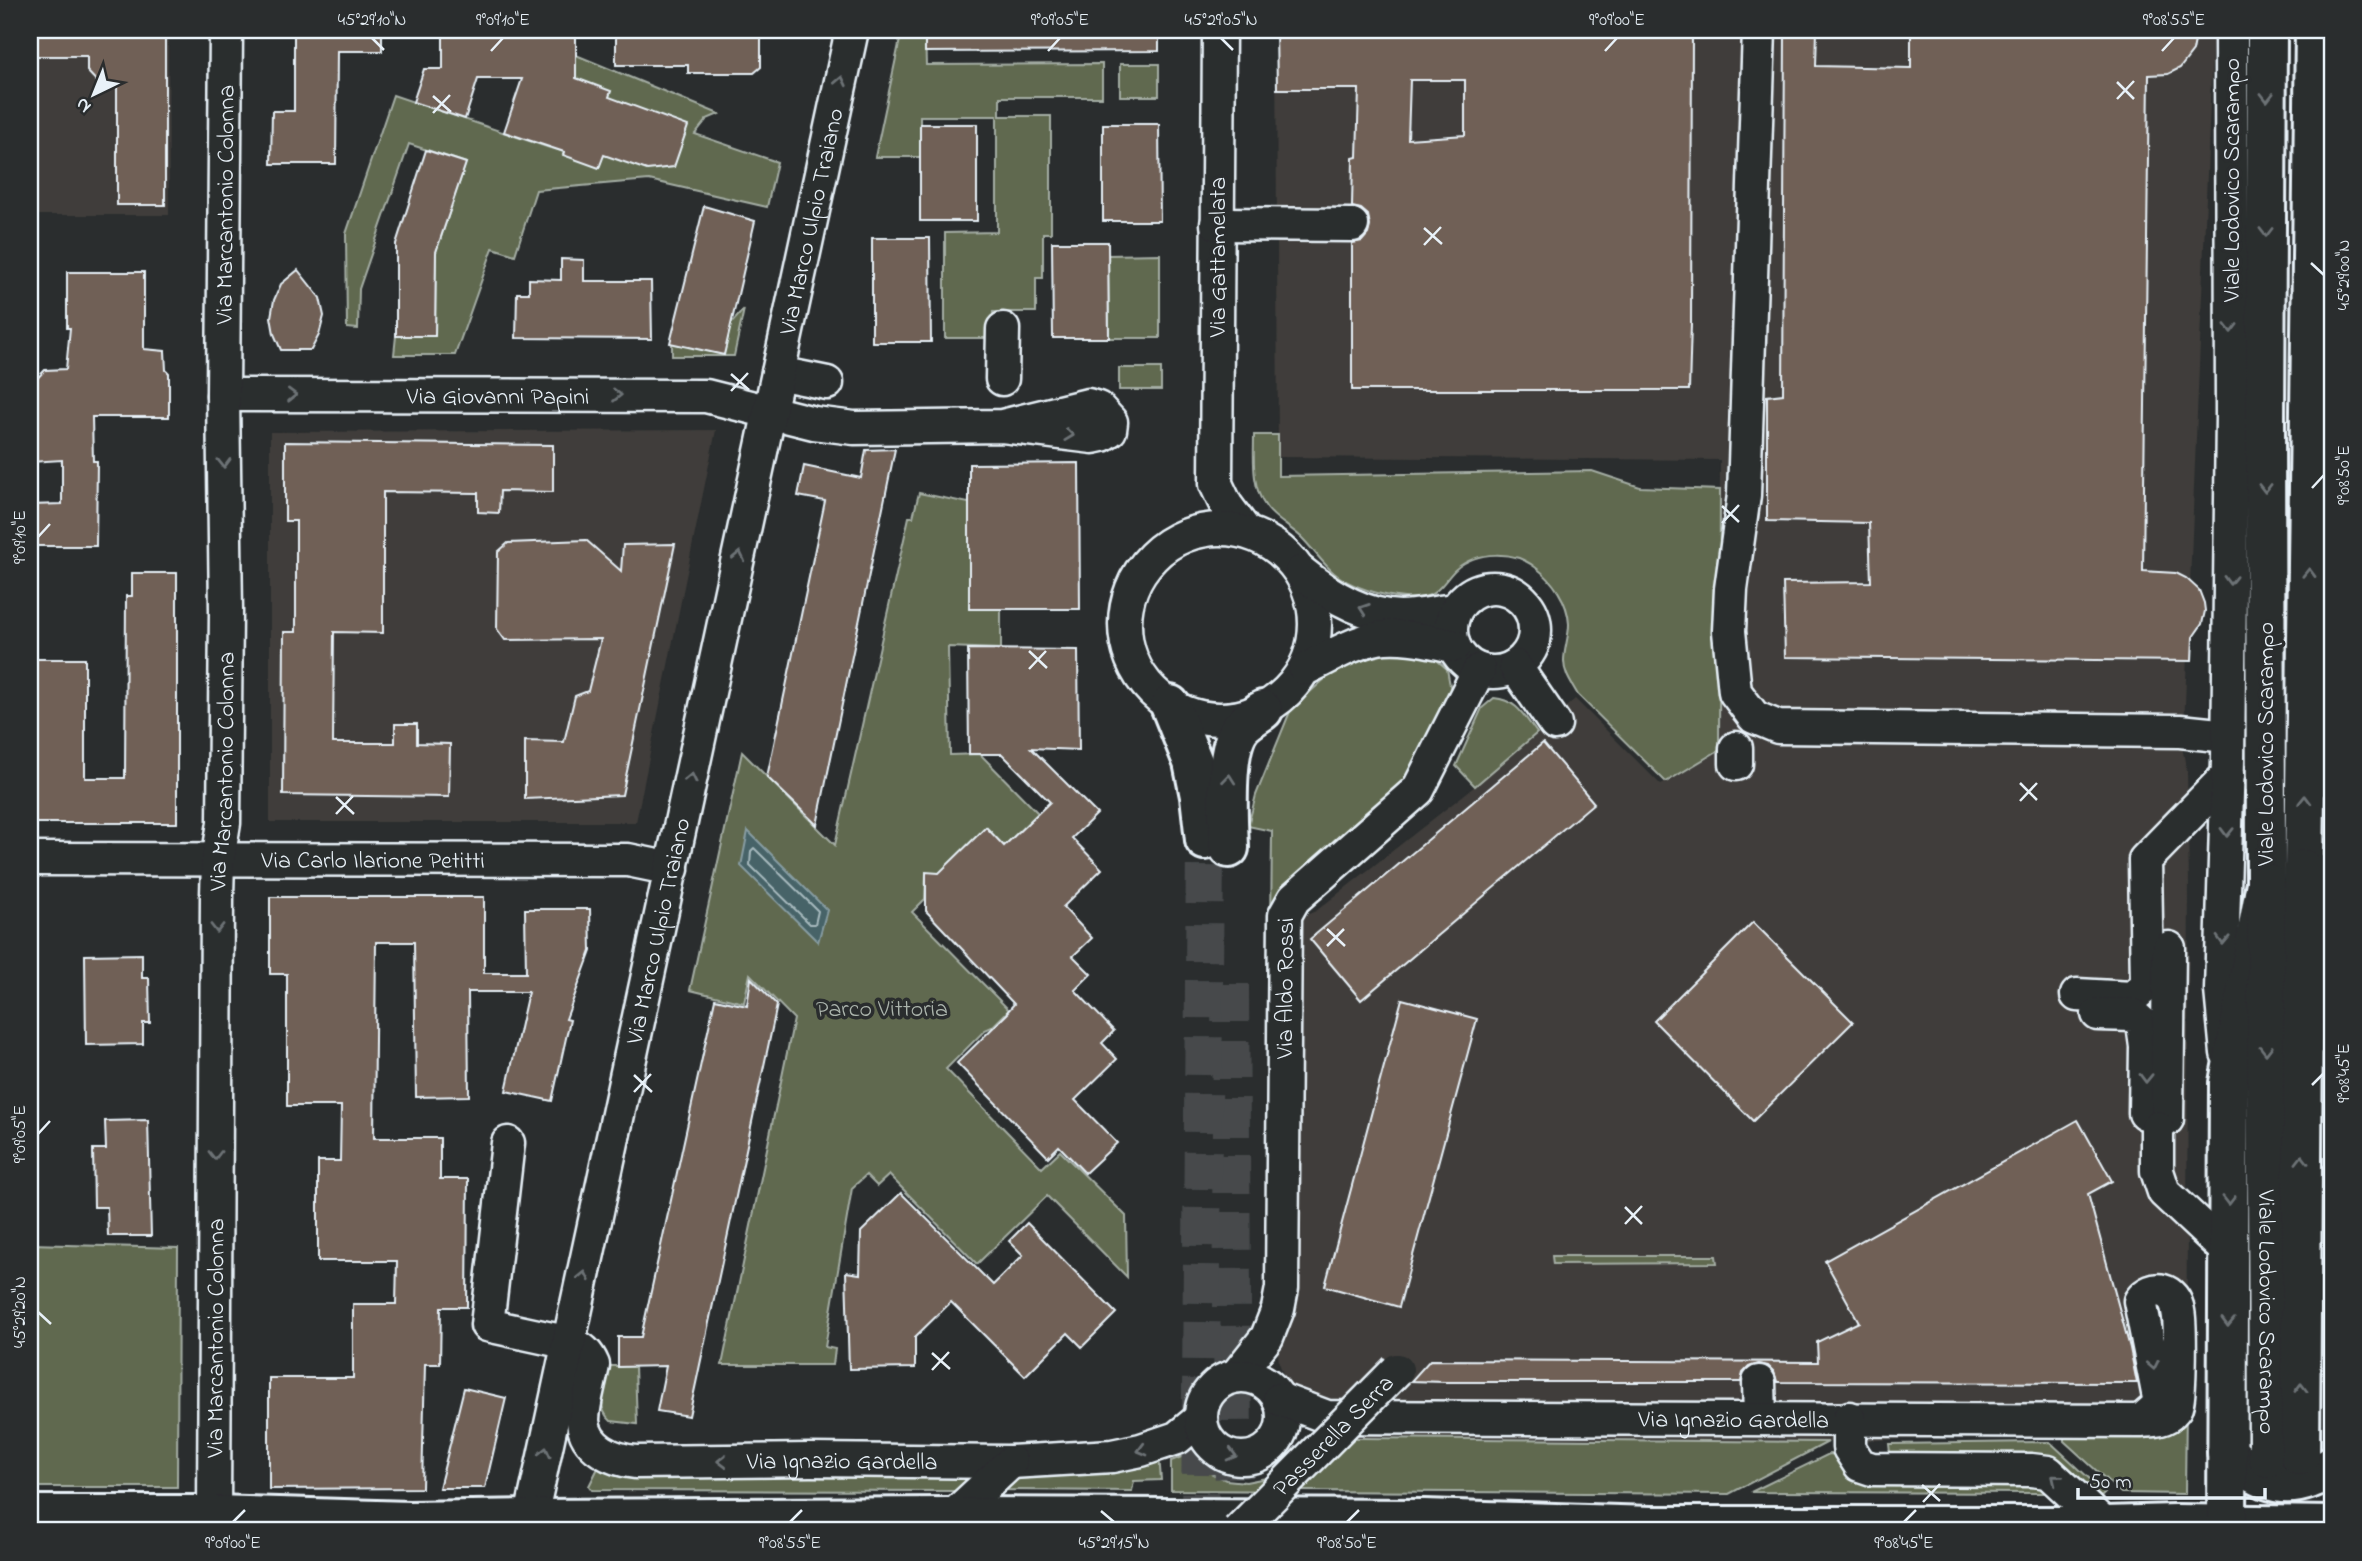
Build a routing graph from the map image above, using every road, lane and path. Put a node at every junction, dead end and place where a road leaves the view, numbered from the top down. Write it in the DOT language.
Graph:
graph roads {
  1 [pos="226,30"];
  2 [pos="852,30"];
  3 [pos="1219,30"];
  4 [pos="1759,30"];
  5 [pos="2231,30"];
  6 [pos="2267,30"];
  7 [pos="2315,30"];
  8 [pos="2323,157"];
  9 [pos="1217,224"];
  10 [pos="1352,225"];
  11 [pos="1003,329"];
  12 [pos="778,373"];
  13 [pos="1002,379"];
  14 [pos="827,383"];
  15 [pos="223,395"];
  16 [pos="770,411"];
  17 [pos="1002,426"];
  18 [pos="1216,484"];
  19 [pos="1246,532"];
  20 [pos="1188,534"];
  21 [pos="1300,571"];
  22 [pos="1455,610"];
  23 [pos="1454,646"];
  24 [pos="1515,666"];
  25 [pos="1305,668"];
  26 [pos="1479,670"];
  27 [pos="1170,705"];
  28 [pos="1263,710"];
  29 [pos="1555,724"];
  30 [pos="2228,736"];
  31 [pos="2228,775"];
  32 [pos="30,859"];
  33 [pos="218,860"];
  34 [pos="672,869"];
  35 [pos="2304,869"];
  36 [pos="2168,883"];
  37 [pos="2266,883"];
  38 [pos="2332,1026"];
  39 [pos="2230,1083"];
  40 [pos="2157,1127"];
  41 [pos="508,1143"];
  42 [pos="2229,1253"];
  43 [pos="1267,1337"];
  44 [pos="570,1343"];
  45 [pos="1397,1370"];
  46 [pos="1236,1376"];
  47 [pos="1759,1382"];
  48 [pos="1274,1393"];
  49 [pos="1327,1417"];
  50 [pos="1201,1418"];
  51 [pos="1759,1418"];
  52 [pos="1849,1418"];
  53 [pos="2141,1421"];
  54 [pos="1277,1437"];
  55 [pos="2227,1452"];
  56 [pos="2300,1460"];
  57 [pos="1011,1462"];
  58 [pos="30,1515"];
  59 [pos="214,1515"];
  60 [pos="952,1517"];
  61 [pos="1424,1519"];
  62 [pos="529,1525"];
  63 [pos="652,1525"];
  64 [pos="417,1526"];
  65 [pos="2106,1526"];
  66 [pos="2332,1526"];
  67 [pos="2227,1528"];
  68 [pos="1238,1531"];
  69 [pos="1362,1531"];
  70 [pos="1503,1531"];
  1 -- 15 [label="street, Via Marcantonio Colonna"];
  12 -- 2 [label="street, Via Marco Ulpio Traiano, one-way"];
  3 -- 9 [label="street, Via Gattamelata"];
  4 -- 30 [label="street"];
  5 -- 30 [label="street, Viale Lodovico Scarampo, one-way"];
  6 -- 37 [label="main road, Viale Lodovico Scarampo, one-way"];
  7 -- 8 [label="main road, Viale Lodovico Scarampo"];
  35 -- 8 [label="main road, Viale Lodovico Scarampo, one-way"];
  9 -- 10 [label="street"];
  9 -- 18 [label="street, Via Gattamelata"];
  11 -- 13 [label="street"];
  12 -- 14 [label="street"];
  12 -- 16 [label="street, Via Marco Ulpio Traiano"];
  15 -- 16 [label="street, Via Giovanni Papini, one-way"];
  15 -- 33 [label="street, Via Marcantonio Colonna, one-way"];
  16 -- 17 [label="street"];
  34 -- 16 [label="street, Via Marco Ulpio Traiano, one-way"];
  18 -- 19 [label="street, Via Gattamelata"];
  18 -- 20 [label="street, Via Gattamelata"];
  19 -- 20 [label="street"];
  19 -- 21 [label="street"];
  20 -- 27 [label="street"];
  22 -- 21 [label="street, one-way"];
  21 -- 25 [label="street"];
  22 -- 23 [label="street"];
  22 -- 24 [label="street"];
  23 -- 25 [label="street"];
  23 -- 26 [label="street"];
  24 -- 26 [label="street"];
  24 -- 29 [label="street"];
  25 -- 28 [label="street"];
  26 -- 43 [label="street, Via Aldo Rossi"];
  27 -- 28 [label="street"];
  27 -- 28 [label="main road, one-way"];
  30 -- 31 [label="street, Viale Lodovico Scarampo"];
  31 -- 39 [label="street, Viale Lodovico Scarampo, one-way"];
  31 -- 40 [label="street, one-way"];
  32 -- 33 [label="street, Via Carlo Ilarione Petitti"];
  33 -- 34 [label="street, Via Carlo Ilarione Petitti"];
  33 -- 59 [label="street, Via Marcantonio Colonna, one-way"];
  44 -- 34 [label="street, Via Marco Ulpio Traiano, one-way"];
  35 -- 38 [label="main road"];
  56 -- 35 [label="main road, Viale Lodovico Scarampo, one-way"];
  36 -- 40 [label="street"];
  37 -- 39 [label="main road"];
  37 -- 56 [label="main road, Viale Lodovico Scarampo, one-way"];
  39 -- 42 [label="main road, Viale Lodovico Scarampo, one-way"];
  40 -- 42 [label="street, Viale Lodovico Scarampo"];
  41 -- 44 [label="street"];
  42 -- 55 [label="main road, Viale Lodovico Scarampo, one-way"];
  43 -- 46 [label="street, Via Aldo Rossi"];
  43 -- 48 [label="street, Via Aldo Rossi"];
  57 -- 44 [label="street, Via Ignazio Gardella, one-way"];
  62 -- 44 [label="street, Via Marco Ulpio Traiano, one-way"];
  45 -- 68 [label="street, Passerella Serra, bridge"];
  46 -- 48 [label="street, Via Ignazio Gardella"];
  46 -- 50 [label="street, Via Ignazio Gardella"];
  47 -- 51 [label="street"];
  48 -- 49 [label="street, Via Ignazio Gardella"];
  48 -- 54 [label="street"];
  49 -- 51 [label="street, Via Ignazio Gardella"];
  49 -- 54 [label="street, Via Ignazio Gardella"];
  50 -- 54 [label="street, Via Ignazio Gardella, one-way"];
  50 -- 57 [label="street, Via Ignazio Gardella, one-way"];
  51 -- 52 [label="street, Via Ignazio Gardella"];
  52 -- 53 [label="street, Via Ignazio Gardella"];
  65 -- 52 [label="street, one-way"];
  55 -- 56 [label="main road"];
  55 -- 67 [label="main road, Viale Lodovico Scarampo"];
  57 -- 60 [label="street"];
  58 -- 59 [label="main road"];
  59 -- 64 [label="main road"];
  60 -- 61 [label="main road"];
  60 -- 63 [label="main road"];
  61 -- 65 [label="main road"];
  61 -- 69 [label="main road"];
  61 -- 70 [label="main road"];
  62 -- 63 [label="main road"];
  62 -- 64 [label="main road"];
  65 -- 67 [label="main road"];
  66 -- 67 [label="main road"];
}
